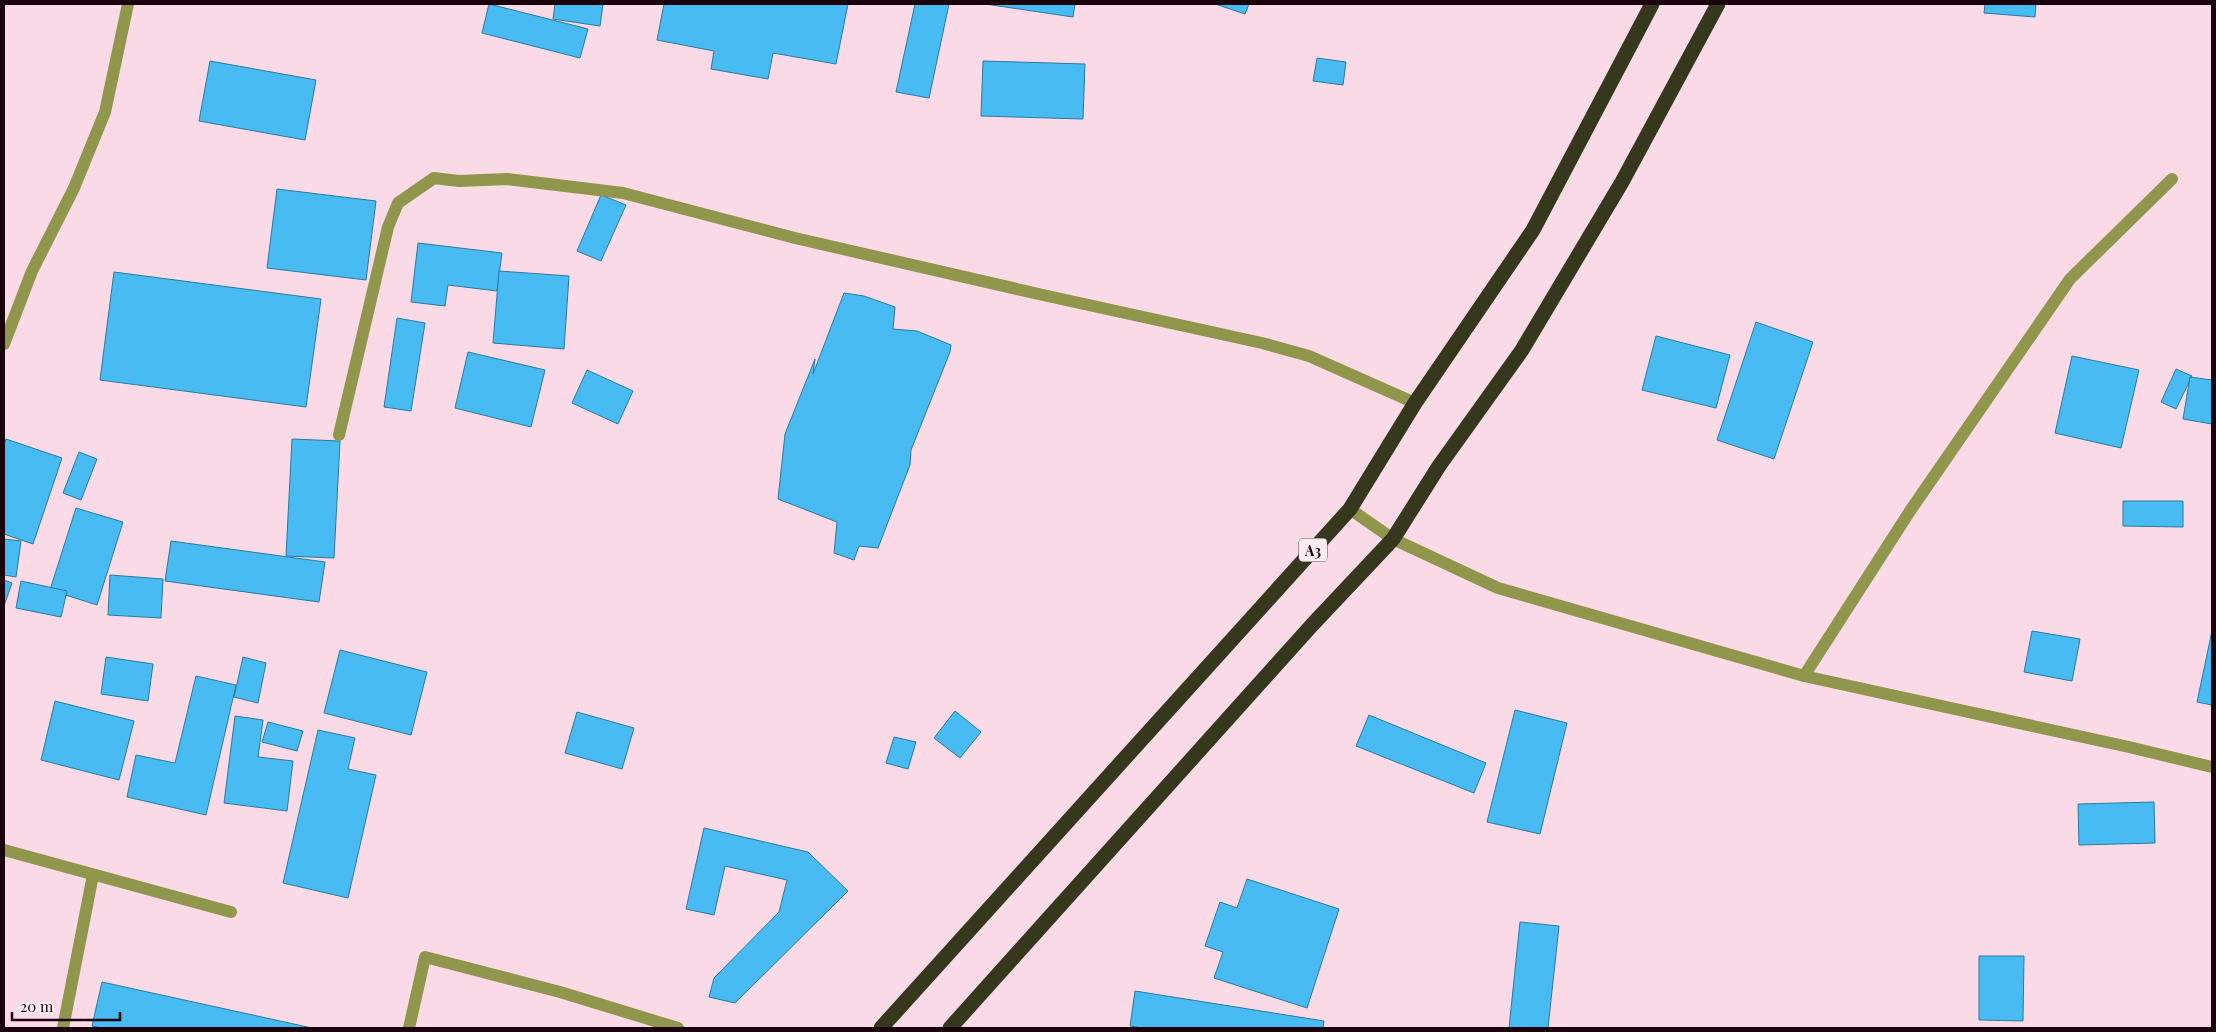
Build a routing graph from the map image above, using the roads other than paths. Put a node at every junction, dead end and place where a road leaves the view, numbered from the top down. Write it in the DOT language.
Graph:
graph roads {
  1 [pos="128,4"];
  2 [pos="1652,4"];
  3 [pos="1718,4"];
  4 [pos="2172,179"];
  5 [pos="4,344"];
  6 [pos="1415,403"];
  7 [pos="339,435"];
  8 [pos="1350,509"];
  9 [pos="1393,539"];
  10 [pos="1804,676"];
  11 [pos="2212,767"];
  12 [pos="4,850"];
  13 [pos="93,875"];
  14 [pos="230,912"];
  15 [pos="63,1028"];
  16 [pos="409,1028"];
  17 [pos="678,1028"];
  18 [pos="881,1028"];
  19 [pos="950,1028"];
  1 -- 5 [label="street"];
  2 -- 6 [label="highway, A3"];
  3 -- 9 [label="highway"];
  4 -- 10 [label="street"];
  6 -- 7 [label="street"];
  6 -- 8 [label="highway, A3"];
  8 -- 9 [label="street"];
  8 -- 18 [label="highway, A3"];
  9 -- 10 [label="street"];
  9 -- 19 [label="highway"];
  10 -- 11 [label="street"];
  12 -- 13 [label="street"];
  13 -- 14 [label="street"];
  13 -- 15 [label="street"];
  16 -- 17 [label="street"];
}
